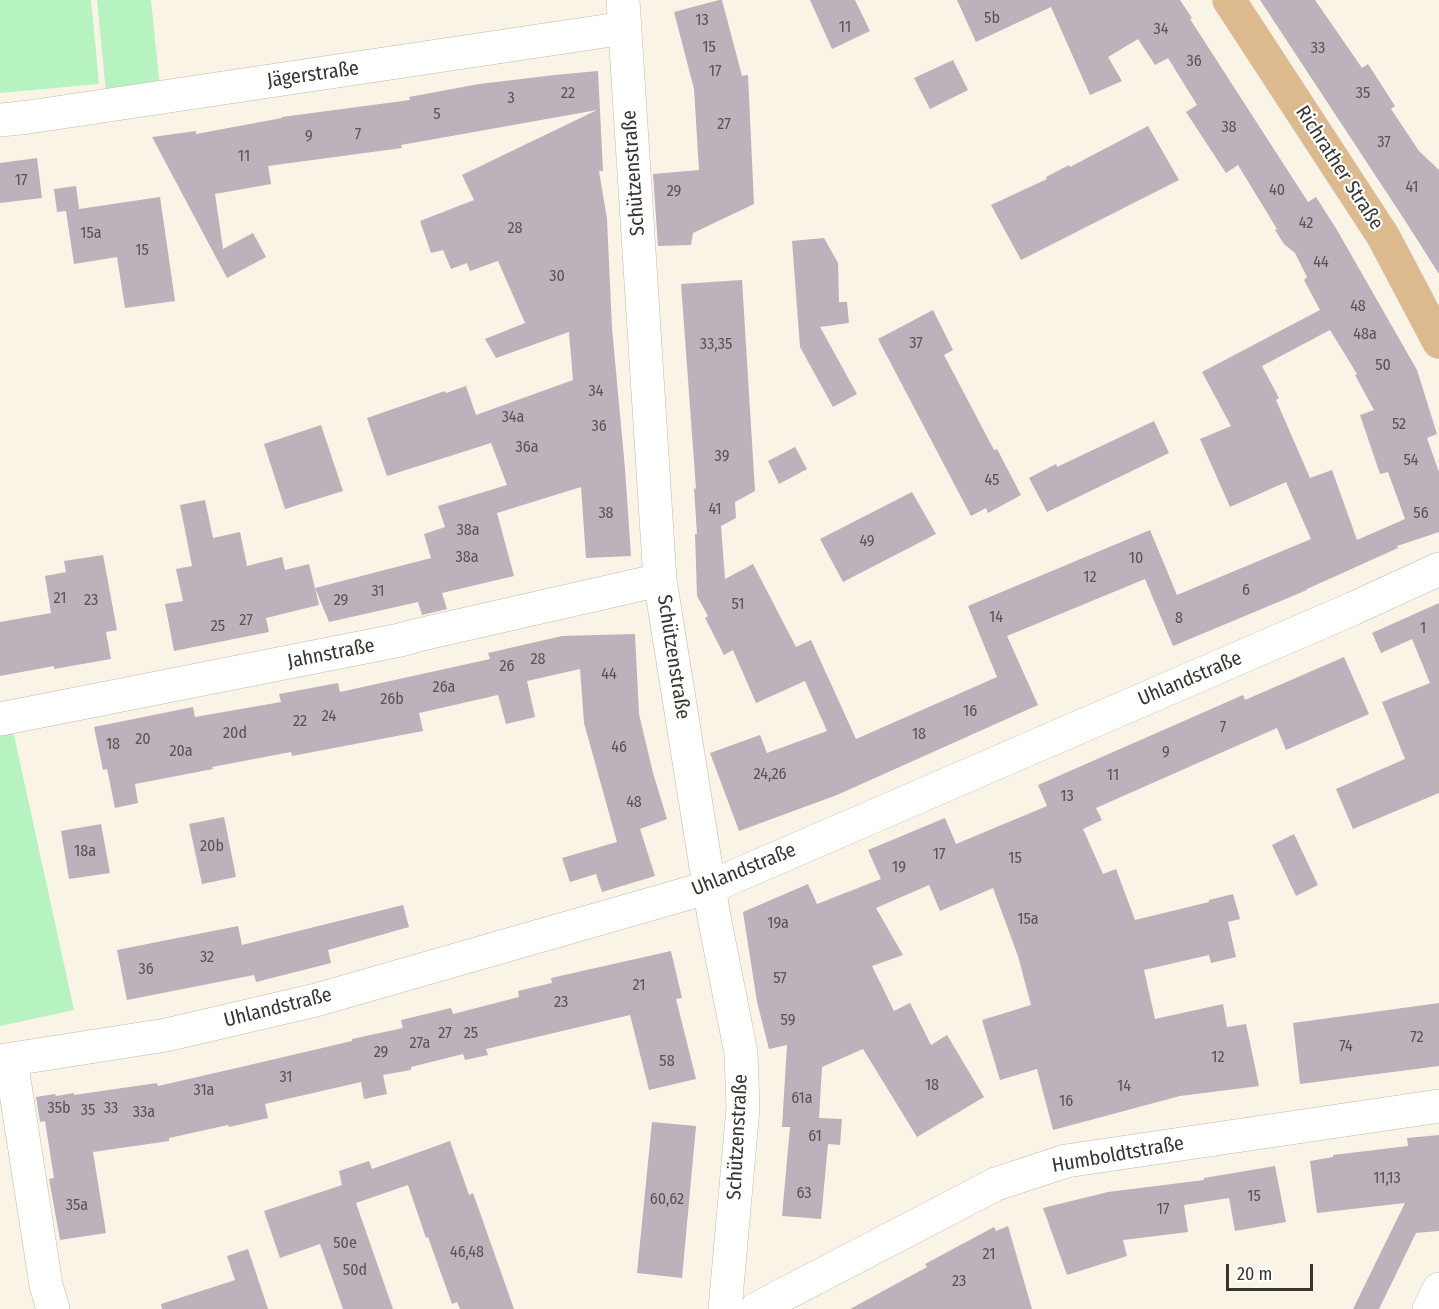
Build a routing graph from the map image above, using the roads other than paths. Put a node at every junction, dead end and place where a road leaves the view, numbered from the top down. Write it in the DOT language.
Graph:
graph roads {
  1 [pos="1229,0"];
  2 [pos="624,14"];
  3 [pos="0,120"];
  4 [pos="1439,342"];
  5 [pos="1439,569"];
  6 [pos="660,580"];
  7 [pos="0,719"];
  8 [pos="710,887"];
  9 [pos="6,1060"];
  10 [pos="1439,1106"];
  11 [pos="1439,1289"];
  12 [pos="53,1309"];
  13 [pos="725,1309"];
  14 [pos="756,1309"];
  15 [pos="1429,1309"];
  1 -- 4 [label="main road, Richrather Straße"];
  2 -- 3 [label="street, Jägerstraße"];
  2 -- 6 [label="street, Schützenstraße"];
  5 -- 8 [label="street, Uhlandstraße"];
  6 -- 7 [label="street, Jahnstraße"];
  6 -- 8 [label="street, Schützenstraße"];
  8 -- 9 [label="street, Uhlandstraße"];
  8 -- 13 [label="street, Schützenstraße"];
  9 -- 12 [label="street, Uhlandstraße"];
  10 -- 14 [label="street, Humboldtstraße"];
  11 -- 15 [label="street"];
}
